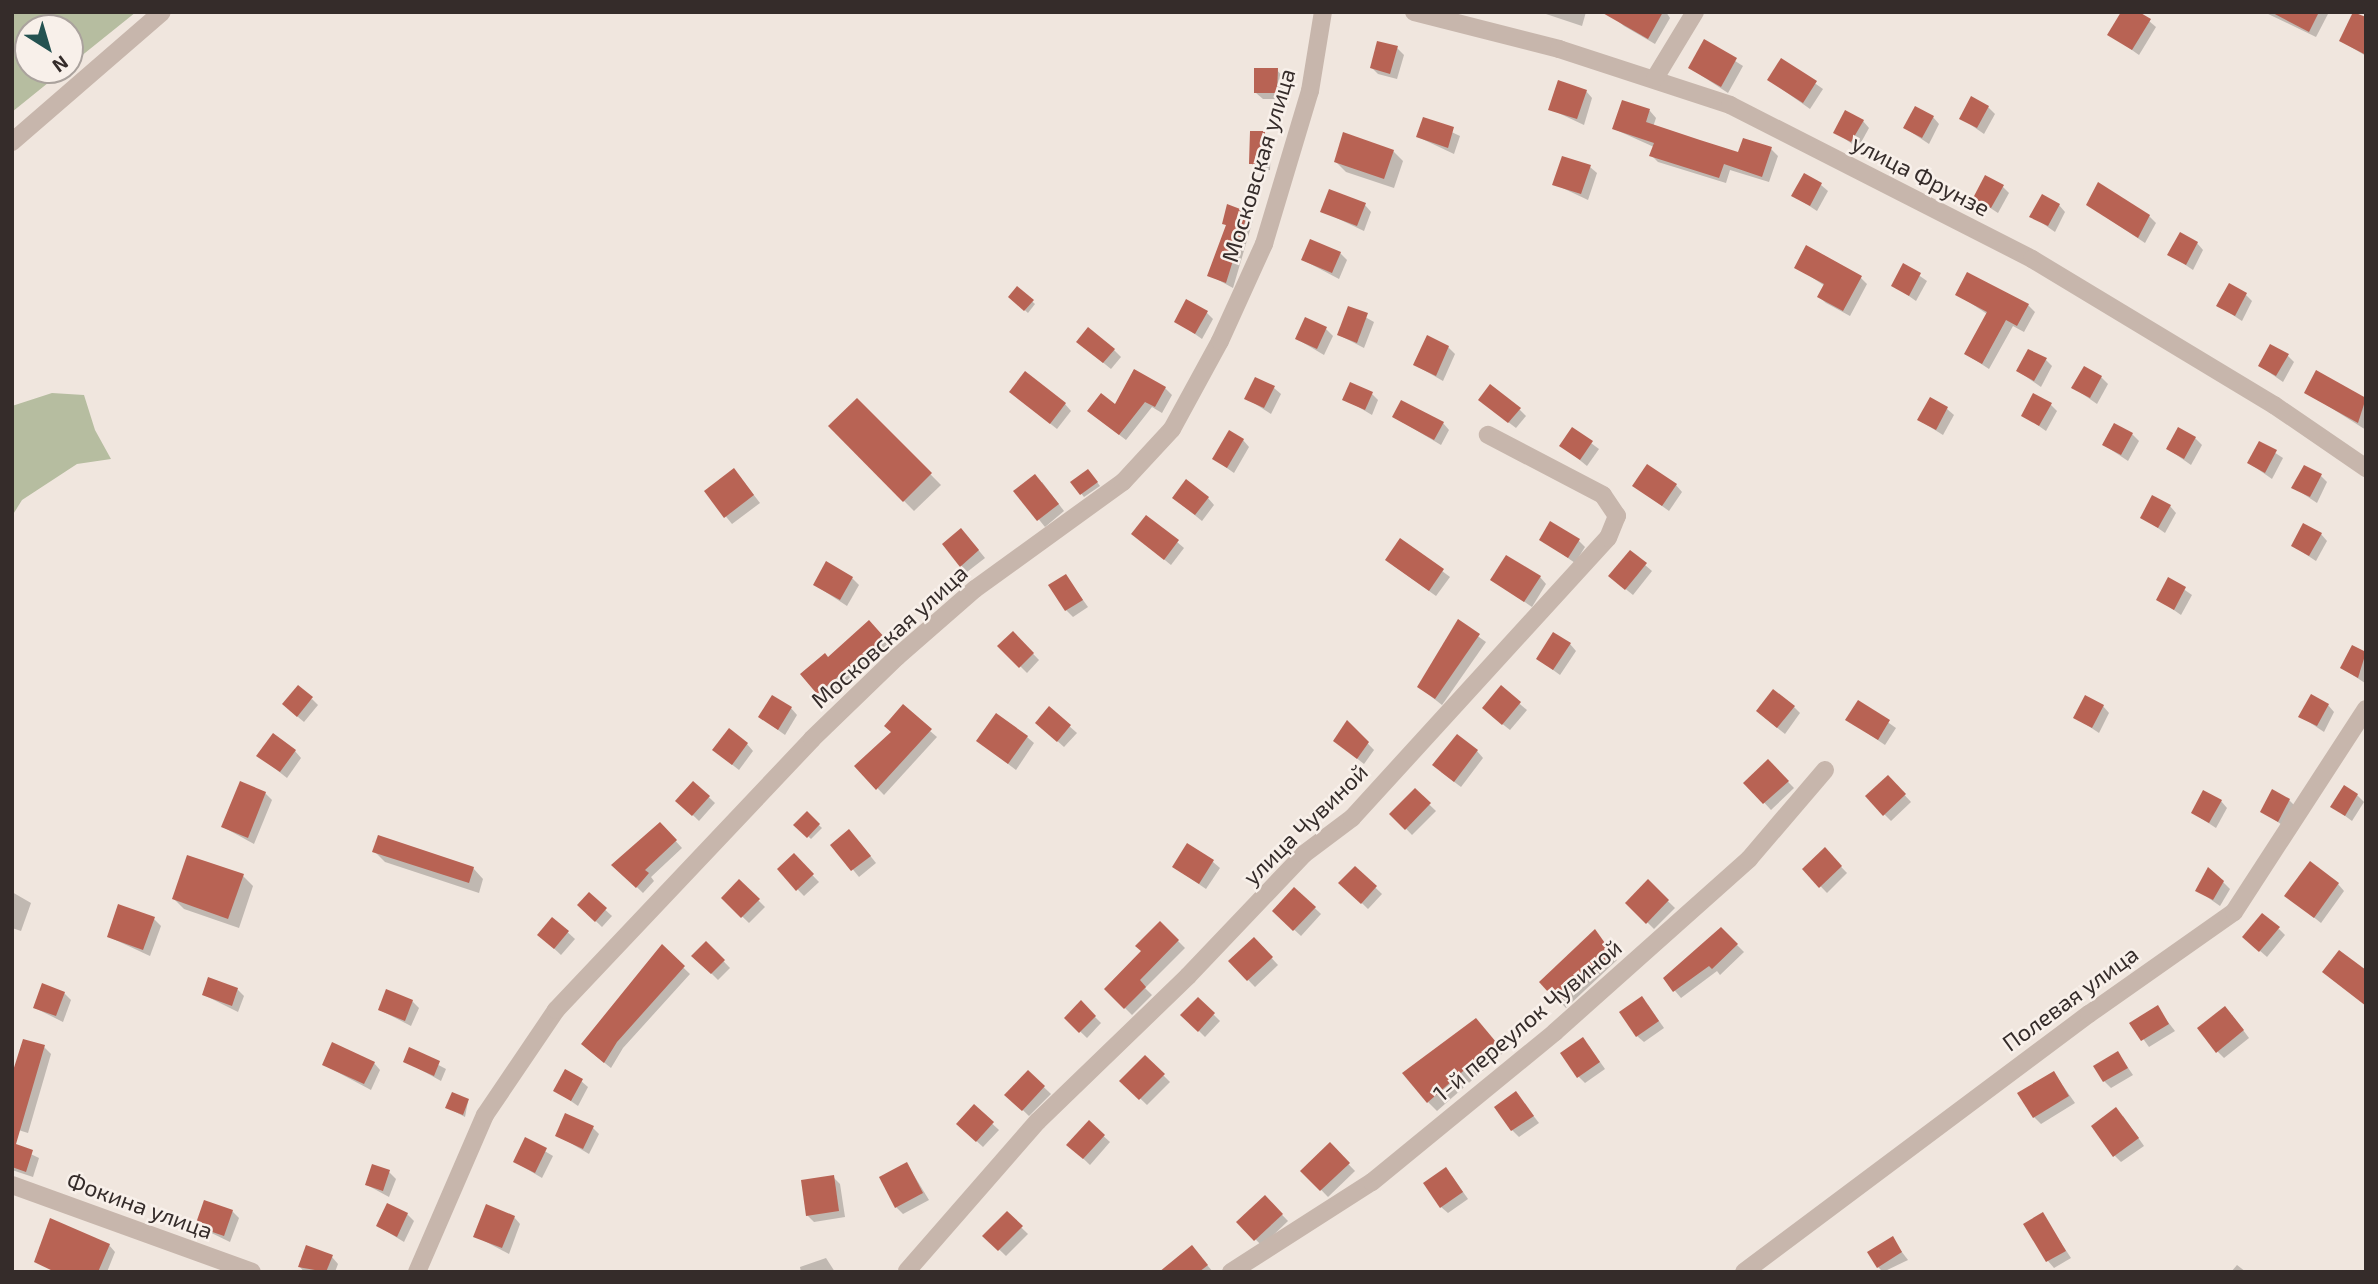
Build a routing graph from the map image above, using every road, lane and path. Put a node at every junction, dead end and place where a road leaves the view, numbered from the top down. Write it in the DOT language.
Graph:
graph roads {
  1 [pos="162,12"];
  2 [pos="1323,12"];
  3 [pos="1414,12"];
  4 [pos="1695,12"];
  5 [pos="1655,78"];
  6 [pos="12,142"];
  7 [pos="1488,435"];
  8 [pos="2366,468"];
  9 [pos="2366,709"];
  10 [pos="1825,770"];
  11 [pos="12,1185"];
  12 [pos="907,1271"];
  13 [pos="252,1272"];
  14 [pos="417,1272"];
  15 [pos="1231,1272"];
  16 [pos="1744,1272"];
  1 -- 6 [label="street"];
  2 -- 14 [label="street, Московская улица"];
  3 -- 5 [label="street, улица Фрунзе"];
  4 -- 5 [label="street"];
  5 -- 8 [label="street, улица Фрунзе"];
  7 -- 12 [label="street, улица Чувиной"];
  9 -- 16 [label="street, Полевая улица"];
  10 -- 15 [label="street, 1-й переулок Чувиной"];
  11 -- 13 [label="street, Фокина улица"];
}
